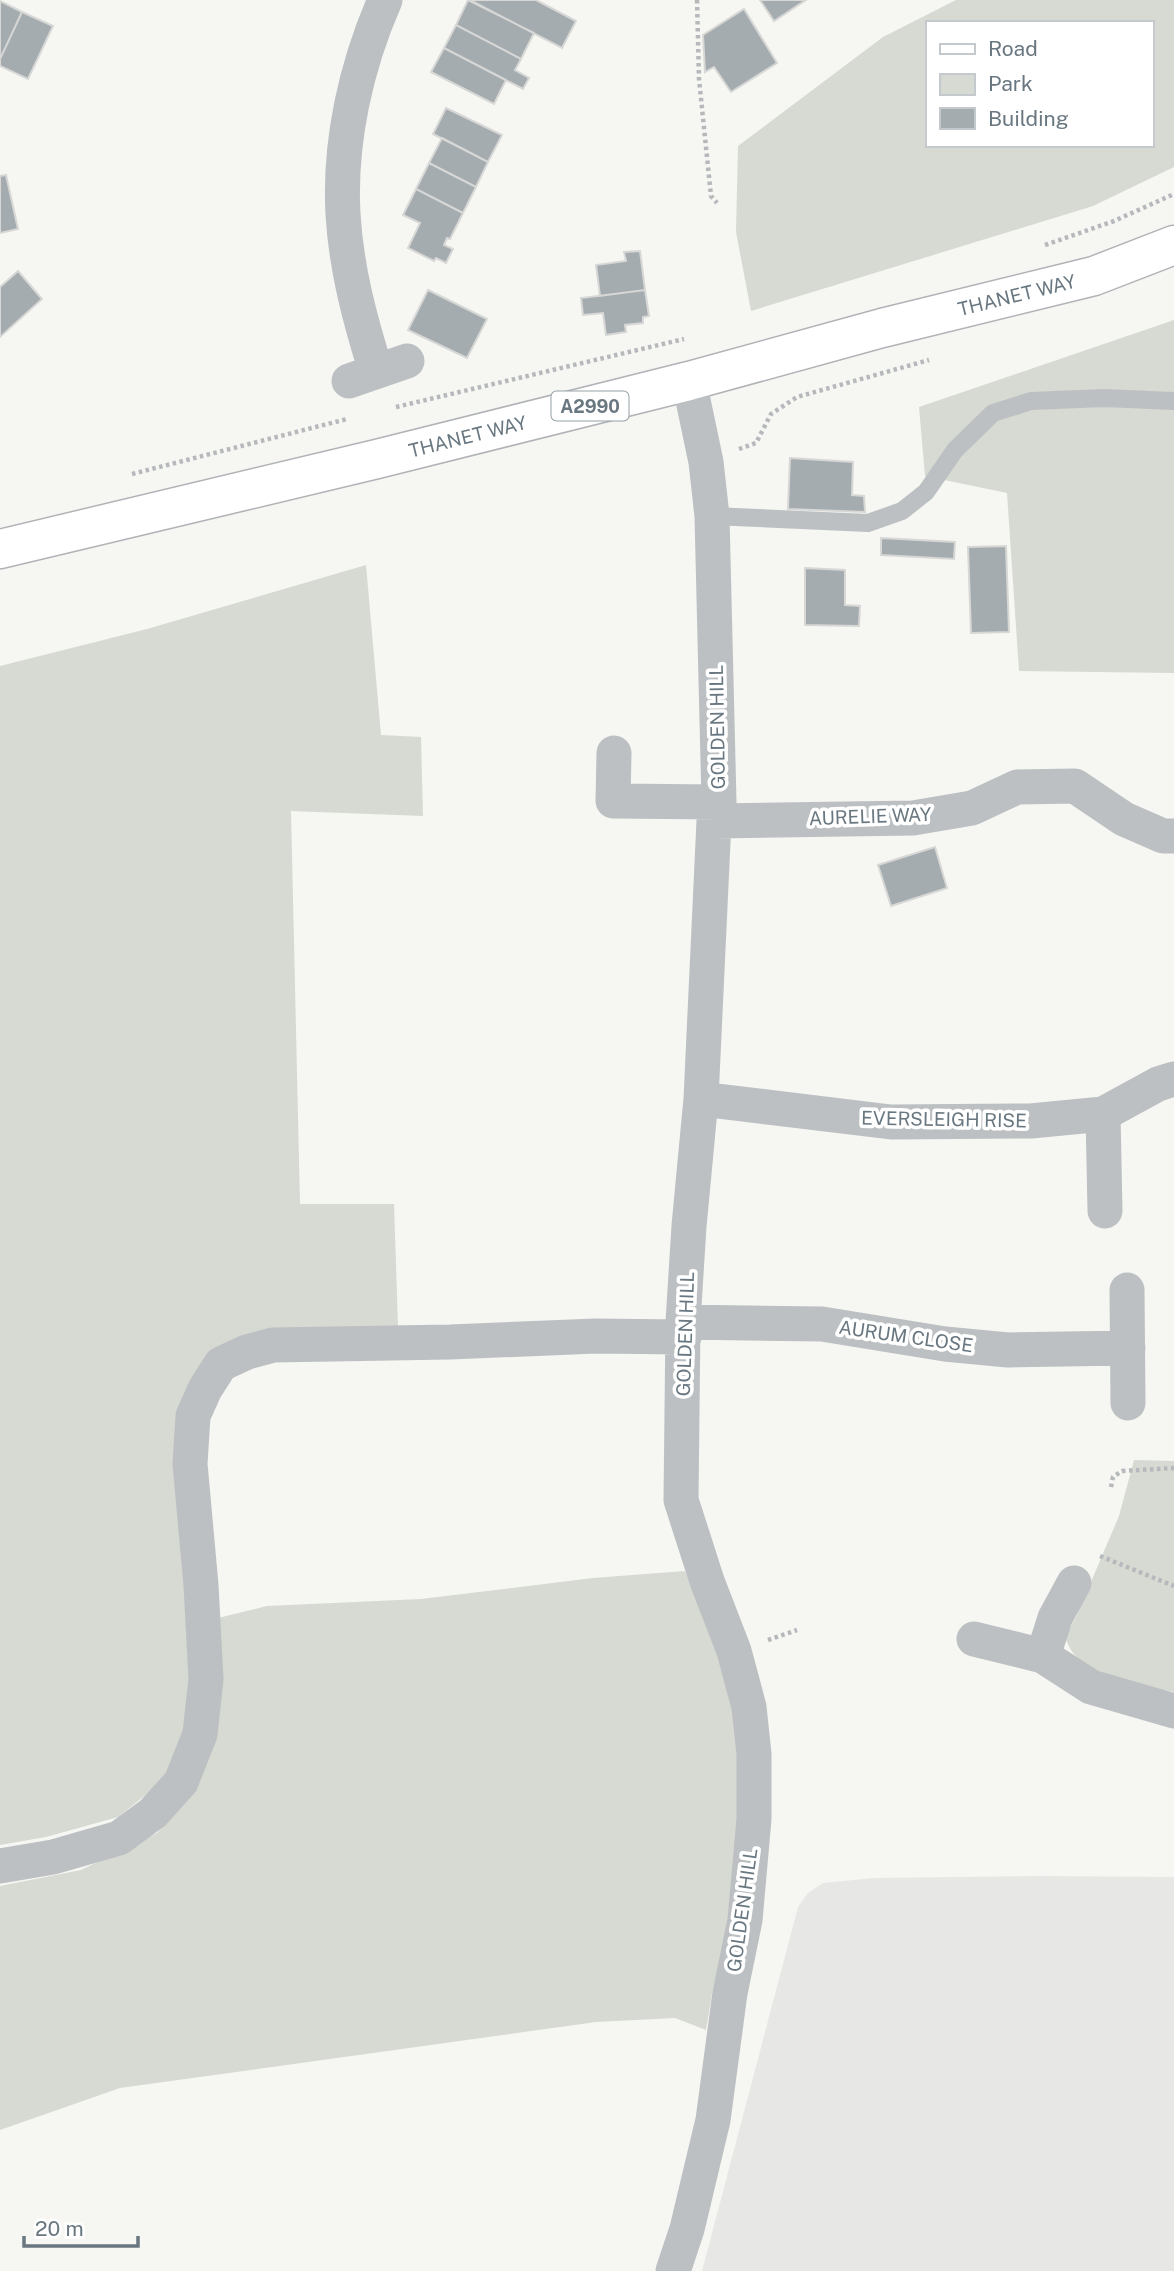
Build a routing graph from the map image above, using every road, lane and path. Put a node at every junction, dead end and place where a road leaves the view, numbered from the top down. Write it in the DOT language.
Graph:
graph roads {
  1 [pos="384,0"];
  2 [pos="697,0"];
  3 [pos="1174,194"];
  4 [pos="717,203"];
  5 [pos="1174,245"];
  6 [pos="1042,246"];
  7 [pos="697,336"];
  8 [pos="936,357"];
  9 [pos="377,371"];
  10 [pos="689,381"];
  11 [pos="1174,401"];
  12 [pos="394,407"];
  13 [pos="359,416"];
  14 [pos="706,462"];
  15 [pos="131,475"];
  16 [pos="712,516"];
  17 [pos="0,550"];
  18 [pos="614,753"];
  19 [pos="716,811"];
  20 [pos="1174,836"];
  21 [pos="1174,1079"];
  22 [pos="701,1099"];
  23 [pos="1103,1114"];
  24 [pos="1105,1211"];
  25 [pos="1127,1290"];
  26 [pos="684,1329"];
  27 [pos="1128,1348"];
  28 [pos="1128,1404"];
  29 [pos="1174,1468"];
  30 [pos="1111,1487"];
  31 [pos="1082,1568"];
  32 [pos="1174,1586"];
  33 [pos="974,1639"];
  34 [pos="1043,1656"];
  35 [pos="1174,1711"];
  36 [pos="0,1866"];
  37 [pos="673,2271"];
  1 -- 9 [label="street"];
  2 -- 4 [label="path"];
  3 -- 6 [label="path"];
  5 -- 10 [label="main road, THANET WAY / A2990"];
  7 -- 12 [label="path"];
  8 -- 14 [label="path"];
  10 -- 14 [label="street, GOLDEN HILL"];
  10 -- 17 [label="main road, THANET WAY / A2990"];
  11 -- 16 [label="lane"];
  13 -- 15 [label="path"];
  14 -- 16 [label="street, GOLDEN HILL"];
  16 -- 19 [label="street, GOLDEN HILL"];
  18 -- 19 [label="street, AURELIE WAY"];
  19 -- 20 [label="street, AURELIE WAY"];
  19 -- 22 [label="street, GOLDEN HILL"];
  21 -- 23 [label="street, EVERSLEIGH RISE"];
  22 -- 23 [label="street, EVERSLEIGH RISE"];
  22 -- 26 [label="street, GOLDEN HILL"];
  23 -- 24 [label="street"];
  25 -- 27 [label="street"];
  26 -- 27 [label="street, AURUM CLOSE"];
  26 -- 36 [label="street, AURUM CLOSE"];
  26 -- 37 [label="street, GOLDEN HILL"];
  27 -- 28 [label="street"];
  29 -- 30 [label="path"];
  31 -- 32 [label="path"];
  31 -- 34 [label="street"];
  33 -- 34 [label="street"];
  34 -- 35 [label="street"];
}
